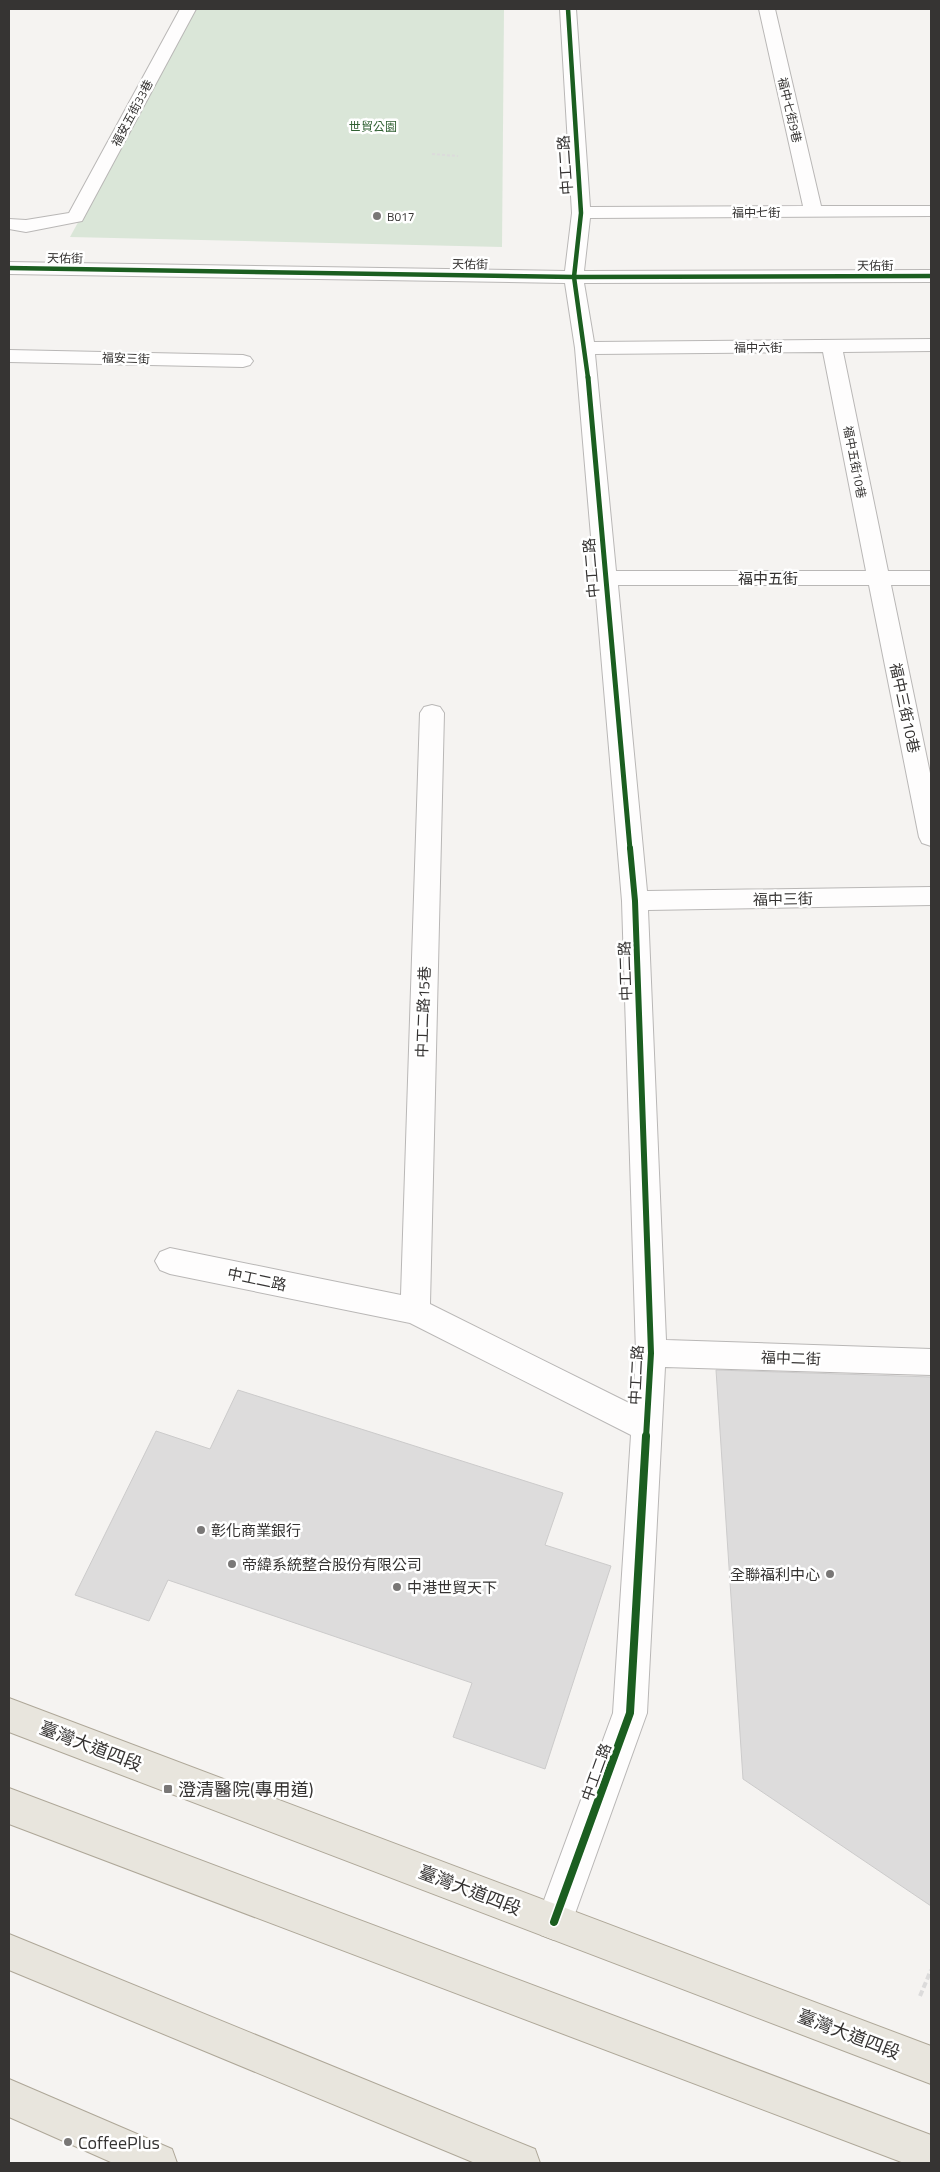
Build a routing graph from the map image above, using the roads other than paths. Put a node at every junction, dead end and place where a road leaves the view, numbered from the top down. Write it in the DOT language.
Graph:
graph roads {
  1 [pos="188,9"];
  2 [pos="568,9"];
  3 [pos="767,9"];
  4 [pos="813,211"];
  5 [pos="931,211"];
  6 [pos="581,213"];
  7 [pos="9,224"];
  8 [pos="9,268"];
  9 [pos="931,276"];
  10 [pos="574,277"];
  11 [pos="931,345"];
  12 [pos="832,346"];
  13 [pos="585,348"];
  14 [pos="9,356"];
  15 [pos="243,361"];
  16 [pos="605,578"];
  17 [pos="878,578"];
  18 [pos="931,578"];
  19 [pos="432,713"];
  20 [pos="931,837"];
  21 [pos="931,896"];
  22 [pos="635,901"];
  23 [pos="170,1261"];
  24 [pos="415,1311"];
  25 [pos="651,1353"];
  26 [pos="931,1362"];
  27 [pos="645,1427"];
  28 [pos="9,1715"];
  29 [pos="9,1806"];
  30 [pos="554,1922"];
  31 [pos="9,1952"];
  32 [pos="931,2065"];
  33 [pos="9,2098"];
  34 [pos="931,2154"];
  35 [pos="158,2163"];
  36 [pos="521,2163"];
  1 -- 7 [label="street, 福安五街33巷"];
  2 -- 6 [label="street, 中工二路"];
  3 -- 4 [label="street, 福中七街9巷"];
  4 -- 5 [label="street, 福中七街"];
  4 -- 6 [label="street, 福中七街"];
  6 -- 10 [label="street, 中工二路"];
  8 -- 10 [label="street, 天佑街"];
  9 -- 10 [label="street, 天佑街"];
  10 -- 13 [label="street, 中工二路"];
  11 -- 12 [label="street, 福中六街"];
  12 -- 13 [label="street, 福中六街"];
  12 -- 17 [label="street, 福中五街10巷"];
  13 -- 16 [label="street, 中工二路"];
  14 -- 15 [label="street, 福安三街"];
  16 -- 17 [label="street, 福中五街"];
  16 -- 22 [label="street, 中工二路"];
  17 -- 18 [label="street, 福中五街"];
  17 -- 20 [label="street, 福中三街10巷"];
  19 -- 24 [label="street, 中工二路15巷"];
  21 -- 22 [label="street, 福中三街"];
  22 -- 25 [label="street, 中工二路"];
  23 -- 24 [label="street, 中工二路"];
  24 -- 27 [label="street, 中工二路"];
  25 -- 26 [label="street, 福中二街"];
  25 -- 27 [label="street, 中工二路"];
  27 -- 30 [label="street, 中工二路"];
  28 -- 30 [label="main road, 臺灣大道四段"];
  29 -- 34 [label="main road"];
  30 -- 32 [label="main road, 臺灣大道四段"];
  31 -- 36 [label="main road"];
  33 -- 35 [label="main road"];
}
